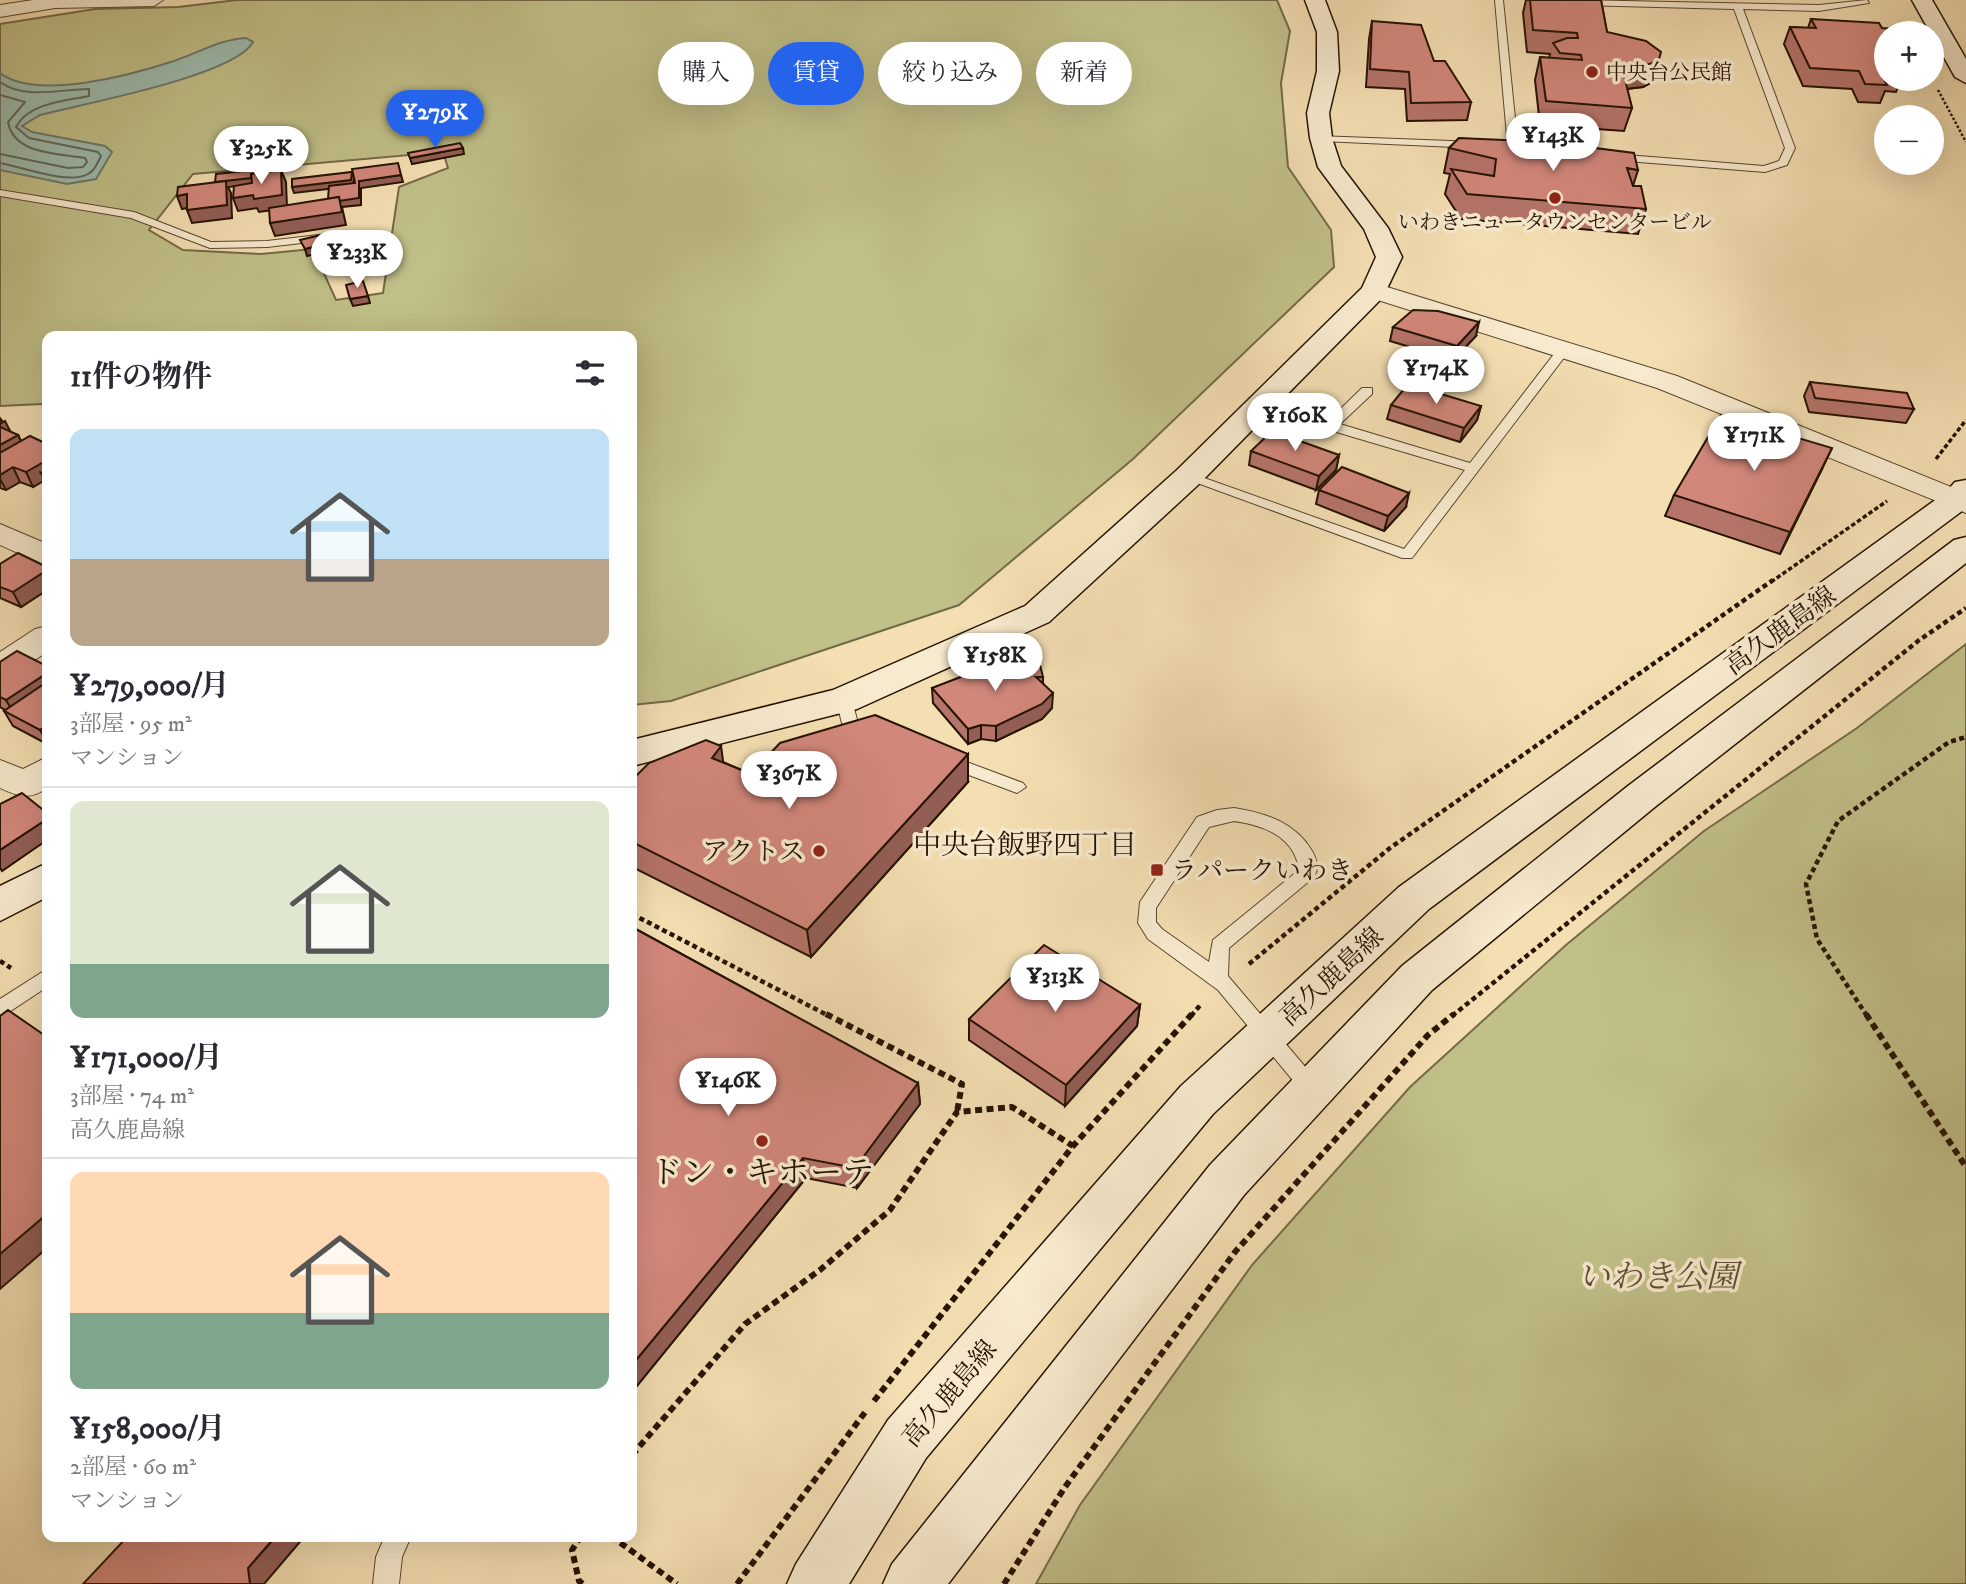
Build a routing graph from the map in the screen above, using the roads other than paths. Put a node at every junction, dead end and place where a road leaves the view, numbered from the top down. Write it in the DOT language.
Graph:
graph roads {
  1 [pos="154,0"];
  2 [pos="1315,0"];
  3 [pos="1499,0"];
  4 [pos="1863,0"];
  5 [pos="1922,0"];
  6 [pos="55,1"];
  7 [pos="1571,2"];
  8 [pos="1738,8"];
  9 [pos="0,11"];
  10 [pos="1966,76"];
  11 [pos="1321,138"];
  12 [pos="1487,146"];
  13 [pos="1500,147"];
  14 [pos="1513,148"];
  15 [pos="1526,149"];
  16 [pos="1602,156"];
  17 [pos="0,193"];
  18 [pos="327,237"];
  19 [pos="1374,291"];
  20 [pos="1565,348"];
  21 [pos="1367,391"];
  22 [pos="1474,468"];
  23 [pos="1188,477"];
  24 [pos="1963,498"];
  25 [pos="0,533"];
  26 [pos="1966,547"];
  27 [pos="42,554"];
  28 [pos="42,640"];
  29 [pos="0,667"];
  30 [pos="844,700"];
  31 [pos="888,738"];
  32 [pos="637,752"];
  33 [pos="927,753"];
  34 [pos="0,773"];
  35 [pos="42,773"];
  36 [pos="1017,788"];
  37 [pos="42,881"];
  38 [pos="0,905"];
  39 [pos="1218,978"];
  40 [pos="42,981"];
  41 [pos="0,1010"];
  42 [pos="1267,1036"];
  43 [pos="1312,1089"];
  44 [pos="395,1542"];
  45 [pos="386,1584"];
  46 [pos="816,1584"];
  47 [pos="912,1584"];
  1 -- 6 [label="street"];
  2 -- 11 [label="main road"];
  3 -- 14 [label="lane"];
  4 -- 8 [label="lane"];
  5 -- 10 [label="main road"];
  6 -- 9 [label="street"];
  7 -- 8 [label="lane"];
  8 -- 16 [label="lane"];
  11 -- 12 [label="lane"];
  11 -- 19 [label="main road"];
  13 -- 14 [label="lane"];
  14 -- 15 [label="lane"];
  17 -- 18 [label="lane"];
  19 -- 20 [label="street"];
  19 -- 23 [label="main road"];
  20 -- 22 [label="lane"];
  20 -- 24 [label="street"];
  21 -- 22 [label="lane"];
  22 -- 23 [label="lane"];
  23 -- 30 [label="main road"];
  24 -- 42 [label="main road, 高久鹿島線"];
  25 -- 27 [label="street"];
  26 -- 43 [label="main road, 高久鹿島線"];
  28 -- 29 [label="street"];
  30 -- 31 [label="lane"];
  30 -- 32 [label="main road"];
  33 -- 36 [label="lane"];
  34 -- 35 [label="street"];
  37 -- 38 [label="main road"];
  39 -- 39 [label="lane"];
  39 -- 42 [label="lane"];
  40 -- 41 [label="lane"];
  42 -- 43 [label="lane"];
  42 -- 46 [label="main road, 高久鹿島線"];
  43 -- 47 [label="main road, 高久鹿島線"];
  44 -- 45 [label="lane"];
}
